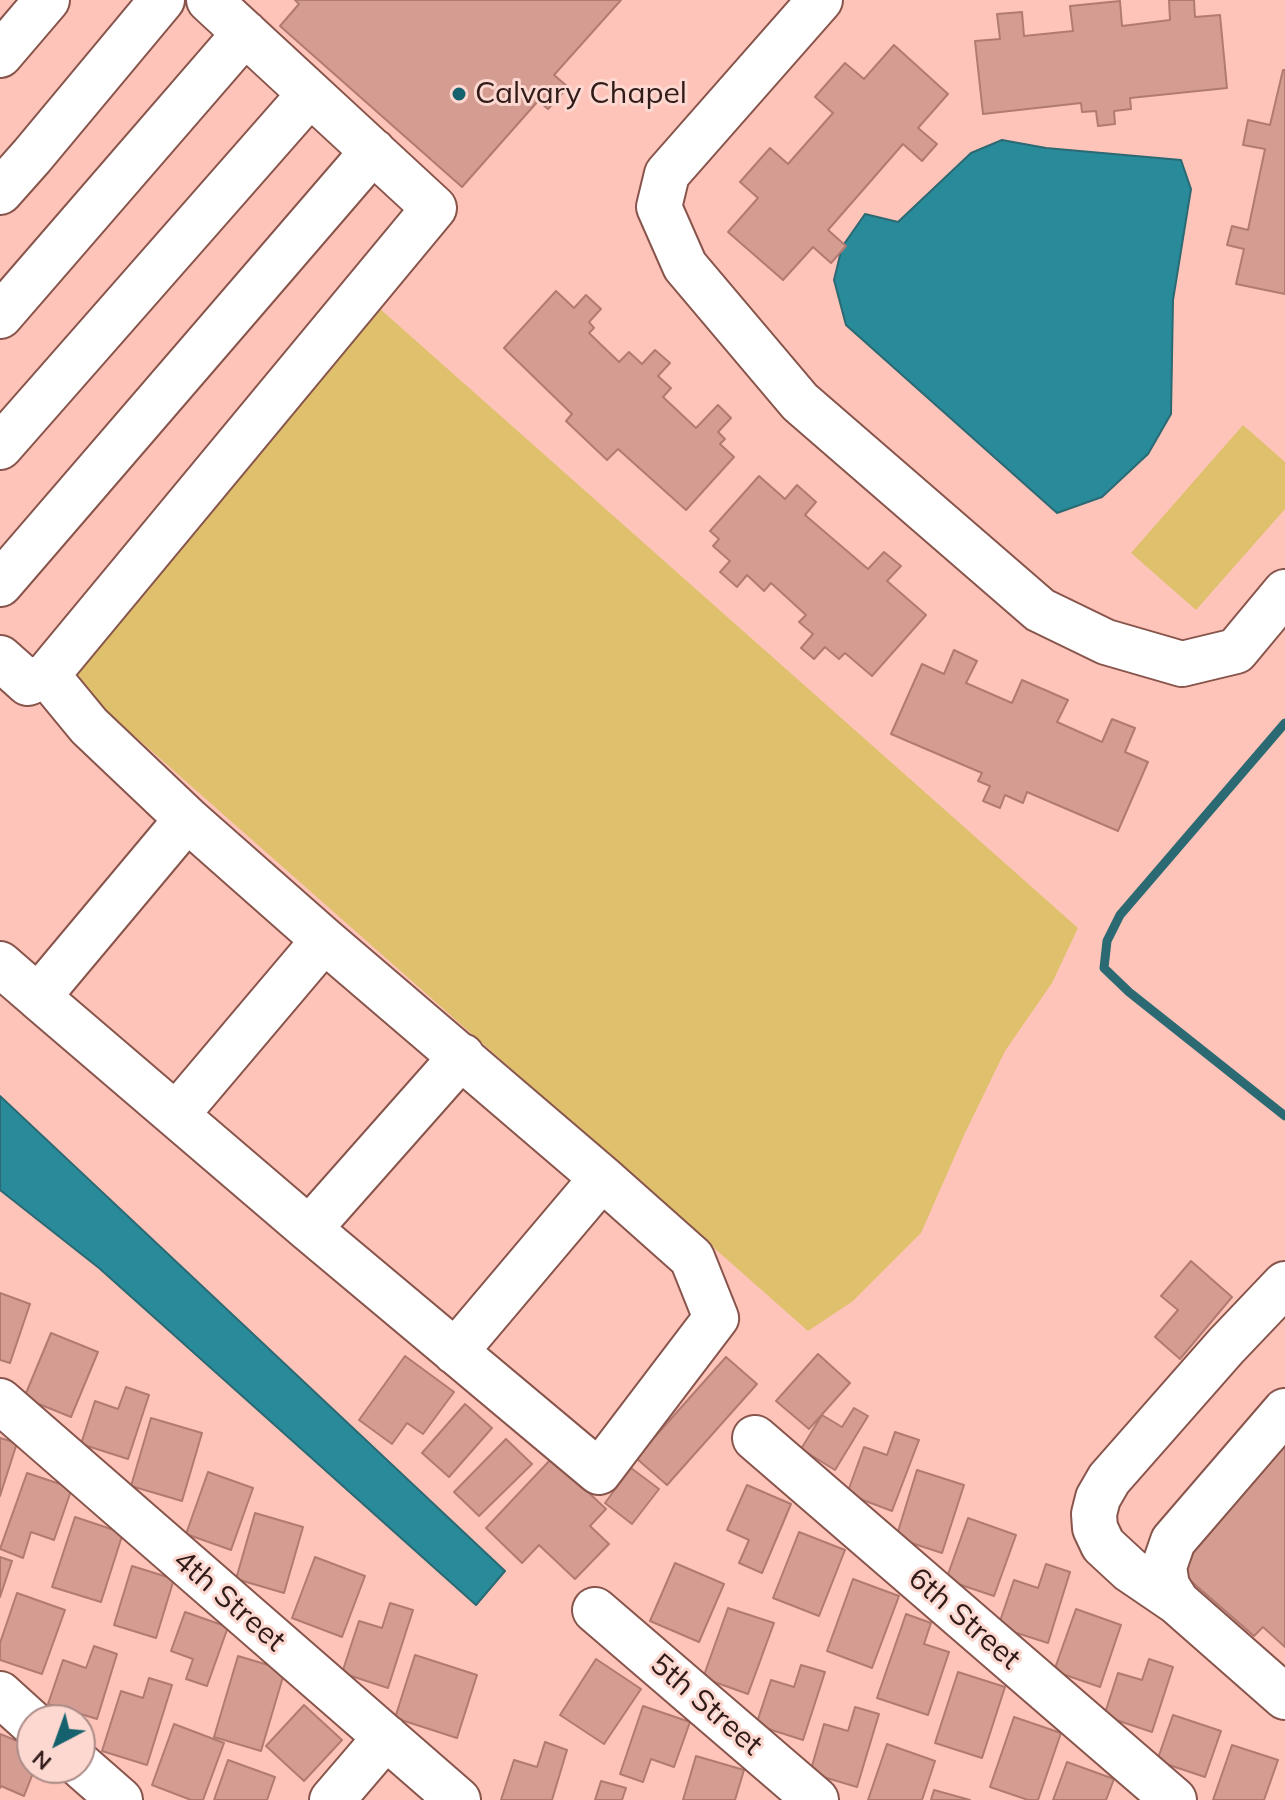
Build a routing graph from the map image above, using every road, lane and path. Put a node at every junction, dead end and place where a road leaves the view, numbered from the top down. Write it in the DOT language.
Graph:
graph roads {
  1 [pos="47,0"];
  2 [pos="162,0"];
  3 [pos="209,0"];
  4 [pos="820,0"];
  5 [pos="245,33"];
  6 [pos="0,55"];
  7 [pos="310,94"];
  8 [pos="373,151"];
  9 [pos="0,192"];
  10 [pos="0,316"];
  11 [pos="0,447"];
  12 [pos="0,584"];
  13 [pos="1285,592"];
  14 [pos="0,658"];
  15 [pos="47,675"];
  16 [pos="187,819"];
  17 [pos="324,940"];
  18 [pos="0,964"];
  19 [pos="38,997"];
  20 [pos="462,1056"];
  21 [pos="176,1115"];
  22 [pos="602,1178"];
  23 [pos="309,1229"];
  24 [pos="1285,1284"];
  25 [pos="455,1352"];
  26 [pos="0,1401"];
  27 [pos="1285,1411"];
  28 [pos="755,1438"];
  29 [pos="1177,1602"];
  30 [pos="595,1610"];
  31 [pos="0,1694"];
  32 [pos="1285,1697"];
  33 [pos="16,1708"];
  34 [pos="386,1737"];
  35 [pos="96,1779"];
  36 [pos="120,1800"];
  37 [pos="332,1800"];
  38 [pos="458,1800"];
  39 [pos="816,1800"];
  40 [pos="1174,1800"];
  1 -- 6 [label="street"];
  2 -- 9 [label="street"];
  3 -- 5 [label="street"];
  4 -- 13 [label="street"];
  5 -- 7 [label="street"];
  5 -- 10 [label="street"];
  7 -- 8 [label="street"];
  7 -- 11 [label="street"];
  8 -- 12 [label="street"];
  8 -- 15 [label="street"];
  14 -- 15 [label="street"];
  15 -- 16 [label="street"];
  16 -- 17 [label="street"];
  16 -- 19 [label="street"];
  17 -- 20 [label="street"];
  17 -- 21 [label="street"];
  18 -- 19 [label="street"];
  19 -- 21 [label="street"];
  20 -- 22 [label="street"];
  20 -- 23 [label="street"];
  21 -- 23 [label="street"];
  22 -- 25 [label="street"];
  22 -- 25 [label="street"];
  23 -- 25 [label="street"];
  24 -- 29 [label="street"];
  26 -- 34 [label="street, 4th Street"];
  27 -- 29 [label="street"];
  28 -- 40 [label="street, 6th Street"];
  29 -- 32 [label="street"];
  30 -- 39 [label="street, 5th Street"];
  31 -- 33 [label="street"];
  34 -- 37 [label="street"];
  34 -- 38 [label="street, 4th Street"];
  35 -- 36 [label="street"];
}
